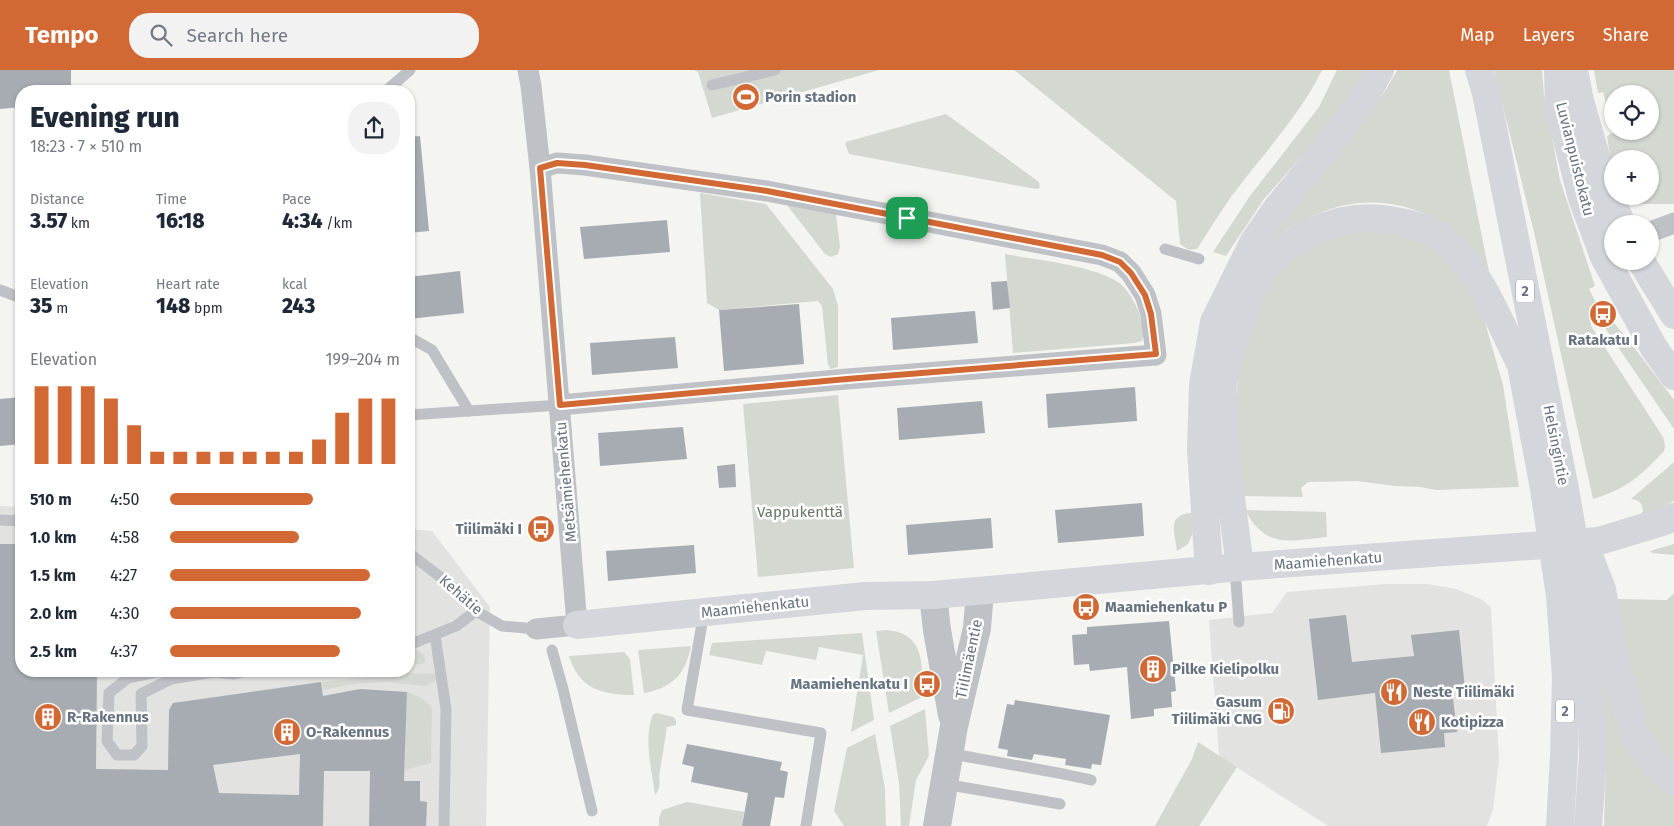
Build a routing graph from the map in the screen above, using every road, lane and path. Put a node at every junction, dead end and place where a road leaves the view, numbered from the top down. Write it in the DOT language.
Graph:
graph roads {
  1 [pos="410,70"];
  2 [pos="528,70"];
  3 [pos="776,70"];
  4 [pos="1380,70"];
  5 [pos="1465,70"];
  6 [pos="1479,70"];
  7 [pos="1558,70"];
  8 [pos="1574,70"];
  9 [pos="393,85"];
  10 [pos="712,85"];
  11 [pos="540,168"];
  12 [pos="1618,215"];
  13 [pos="1674,224"];
  14 [pos="1659,228"];
  15 [pos="1604,246"];
  16 [pos="1165,249"];
  17 [pos="1199,259"];
  18 [pos="1615,270"];
  19 [pos="1646,270"];
  20 [pos="0,290"];
  21 [pos="15,296"];
  22 [pos="1674,315"];
  23 [pos="415,340"];
  24 [pos="1521,365"];
  25 [pos="1674,376"];
  26 [pos="560,405"];
  27 [pos="470,411"];
  28 [pos="415,415"];
  29 [pos="1554,489"];
  30 [pos="1674,517"];
  31 [pos="0,520"];
  32 [pos="15,521"];
  33 [pos="415,558"];
  34 [pos="1238,568"];
  35 [pos="1209,571"];
  36 [pos="980,591"];
  37 [pos="1582,593"];
  38 [pos="933,595"];
  39 [pos="476,612"];
  40 [pos="704,612"];
  41 [pos="1239,622"];
  42 [pos="577,625"];
  43 [pos="536,629"];
  44 [pos="436,635"];
  45 [pos="415,637"];
  46 [pos="415,643"];
  47 [pos="552,650"];
  48 [pos="133,677"];
  49 [pos="183,677"];
  50 [pos="954,726"];
  51 [pos="949,753"];
  52 [pos="1091,780"];
  53 [pos="1674,782"];
  54 [pos="944,784"];
  55 [pos="1060,804"];
  56 [pos="592,811"];
  57 [pos="444,826"];
  58 [pos="806,826"];
  59 [pos="937,826"];
  60 [pos="1560,826"];
  61 [pos="1588,826"];
  1 -- 9 [label="lane"];
  2 -- 11 [label="street, Metsämiehenkatu"];
  3 -- 10 [label="lane"];
  4 -- 35 [label="main road"];
  5 -- 24 [label="main road, Helsingintie / 2"];
  6 -- 29 [label="main road, Helsingintie / 2"];
  7 -- 15 [label="main road, Luvianpuistokatu"];
  8 -- 12 [label="main road, Luvianpuistokatu"];
  11 -- 26 [label="street, Metsämiehenkatu"];
  11 -- 26 [label="street"];
  13 -- 14 [label="street"];
  16 -- 17 [label="lane"];
  18 -- 25 [label="main road, Luvianpuistokatu"];
  19 -- 22 [label="main road"];
  20 -- 21 [label="lane"];
  23 -- 27 [label="lane"];
  24 -- 29 [label="main road, Helsingintie / 2"];
  24 -- 34 [label="main road"];
  26 -- 27 [label="lane"];
  26 -- 42 [label="street, Metsämiehenkatu"];
  27 -- 28 [label="lane"];
  29 -- 37 [label="main road, Helsingintie / 2"];
  29 -- 37 [label="main road"];
  30 -- 34 [label="main road, Maamiehenkatu"];
  31 -- 32 [label="lane"];
  33 -- 39 [label="lane, Kehätie"];
  34 -- 35 [label="main road, Maamiehenkatu"];
  34 -- 41 [label="lane"];
  35 -- 36 [label="main road, Maamiehenkatu"];
  36 -- 38 [label="main road, Maamiehenkatu"];
  36 -- 50 [label="street, Tiilimäentie"];
  37 -- 53 [label="main road"];
  37 -- 60 [label="main road, Helsingintie / 2"];
  37 -- 61 [label="main road, Helsingintie / 2"];
  38 -- 40 [label="main road, Maamiehenkatu"];
  38 -- 50 [label="street, Tiilimäentie"];
  39 -- 43 [label="lane, Kehätie"];
  39 -- 44 [label="lane"];
  40 -- 42 [label="main road, Maamiehenkatu"];
  40 -- 58 [label="lane"];
  42 -- 43 [label="street, Kehätie"];
  44 -- 45 [label="lane"];
  44 -- 46 [label="lane"];
  44 -- 57 [label="lane"];
  47 -- 56 [label="lane"];
  48 -- 49 [label="lane"];
  50 -- 51 [label="street, Tiilimäentie"];
  51 -- 52 [label="lane"];
  51 -- 54 [label="street, Tiilimäentie"];
  54 -- 55 [label="lane"];
  54 -- 59 [label="street, Tiilimäentie"];
}
